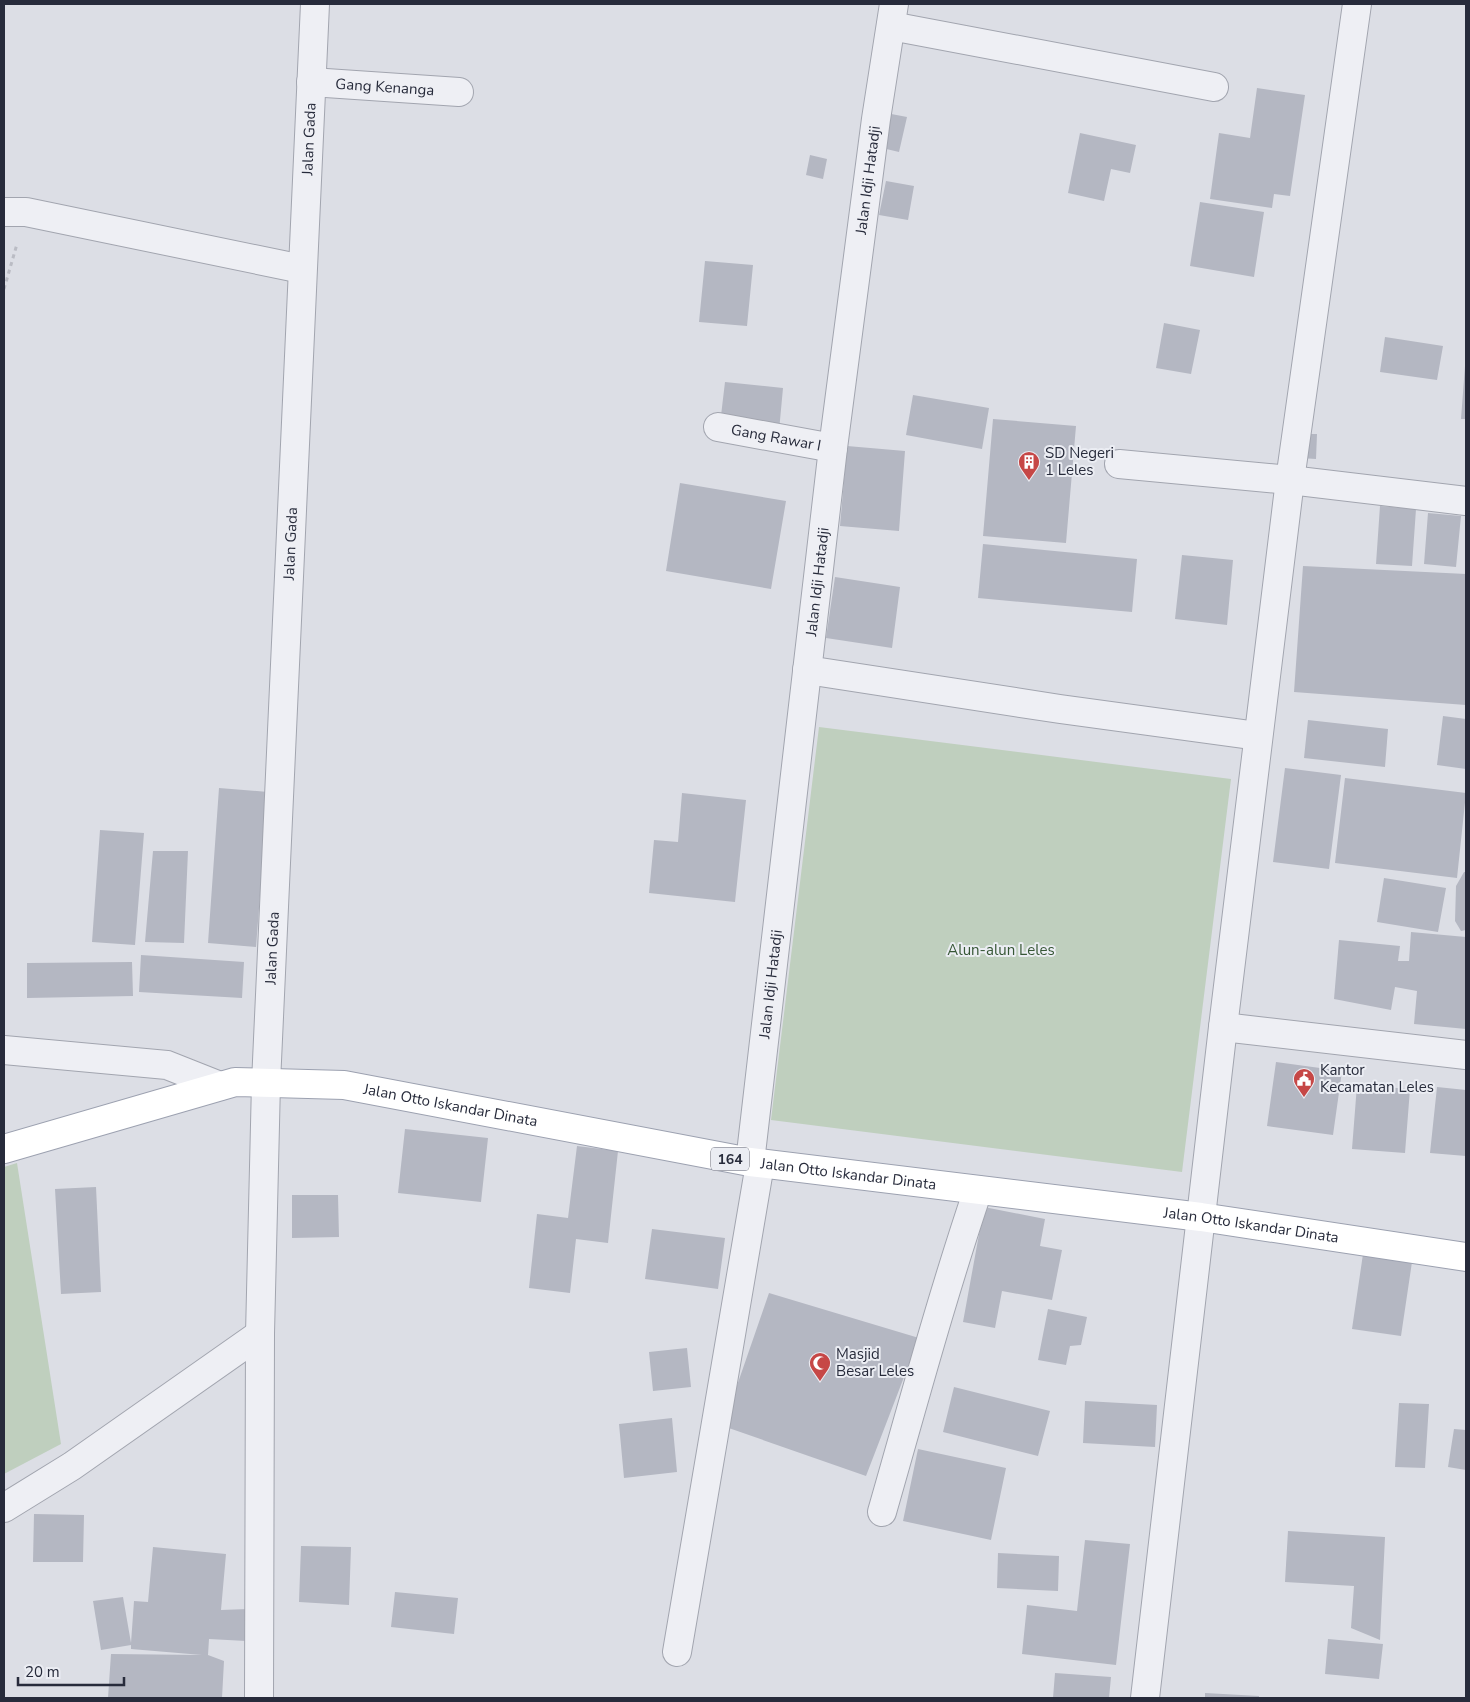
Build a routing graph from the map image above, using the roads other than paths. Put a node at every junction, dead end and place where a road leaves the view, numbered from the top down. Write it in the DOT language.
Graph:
graph roads {
  1 [pos="315,4"];
  2 [pos="1357,4"];
  3 [pos="893,15"];
  4 [pos="311,82"];
  5 [pos="1214,87"];
  6 [pos="459,92"];
  7 [pos="15,212"];
  8 [pos="302,268"];
  9 [pos="718,427"];
  10 [pos="833,448"];
  11 [pos="1119,464"];
  12 [pos="1290,480"];
  13 [pos="1466,502"];
  14 [pos="807,670"];
  15 [pos="1258,736"];
  16 [pos="1223,1027"];
  17 [pos="4,1050"];
  18 [pos="1466,1055"];
  19 [pos="266,1083"];
  20 [pos="220,1086"];
  21 [pos="4,1149"];
  22 [pos="755,1163"];
  23 [pos="978,1190"];
  24 [pos="1201,1217"];
  25 [pos="1466,1257"];
  26 [pos="260,1334"];
  27 [pos="4,1508"];
  28 [pos="882,1512"];
  29 [pos="677,1652"];
  30 [pos="259,1698"];
  31 [pos="1145,1698"];
  1 -- 4 [label="street, Jalan Gada"];
  2 -- 12 [label="street"];
  3 -- 5 [label="street"];
  3 -- 10 [label="street, Jalan Idji Hatadji"];
  4 -- 6 [label="street, Gang Kenanga"];
  4 -- 8 [label="street, Jalan Gada"];
  7 -- 8 [label="street"];
  8 -- 19 [label="street, Jalan Gada"];
  9 -- 10 [label="street, Gang Rawar I"];
  10 -- 14 [label="street, Jalan Idji Hatadji"];
  11 -- 12 [label="street"];
  12 -- 13 [label="street"];
  12 -- 15 [label="street"];
  14 -- 15 [label="street"];
  14 -- 22 [label="street, Jalan Idji Hatadji"];
  15 -- 16 [label="street"];
  16 -- 18 [label="street"];
  16 -- 24 [label="street"];
  17 -- 20 [label="street"];
  19 -- 20 [label="main road, Jalan Otto Iskandar Dinata / 164"];
  19 -- 22 [label="main road, Jalan Otto Iskandar Dinata / 164"];
  19 -- 26 [label="street, Jalan Gada"];
  20 -- 21 [label="main road, Jalan Otto Iskandar Dinata / 164"];
  22 -- 23 [label="main road, Jalan Otto Iskandar Dinata / 164"];
  22 -- 29 [label="street, Jalan Idji Hatadji"];
  23 -- 24 [label="main road, Jalan Otto Iskandar Dinata / 164"];
  23 -- 28 [label="street"];
  24 -- 25 [label="main road, Jalan Otto Iskandar Dinata / 164"];
  24 -- 31 [label="street"];
  26 -- 27 [label="street"];
  26 -- 30 [label="street, Jalan Gada"];
}
